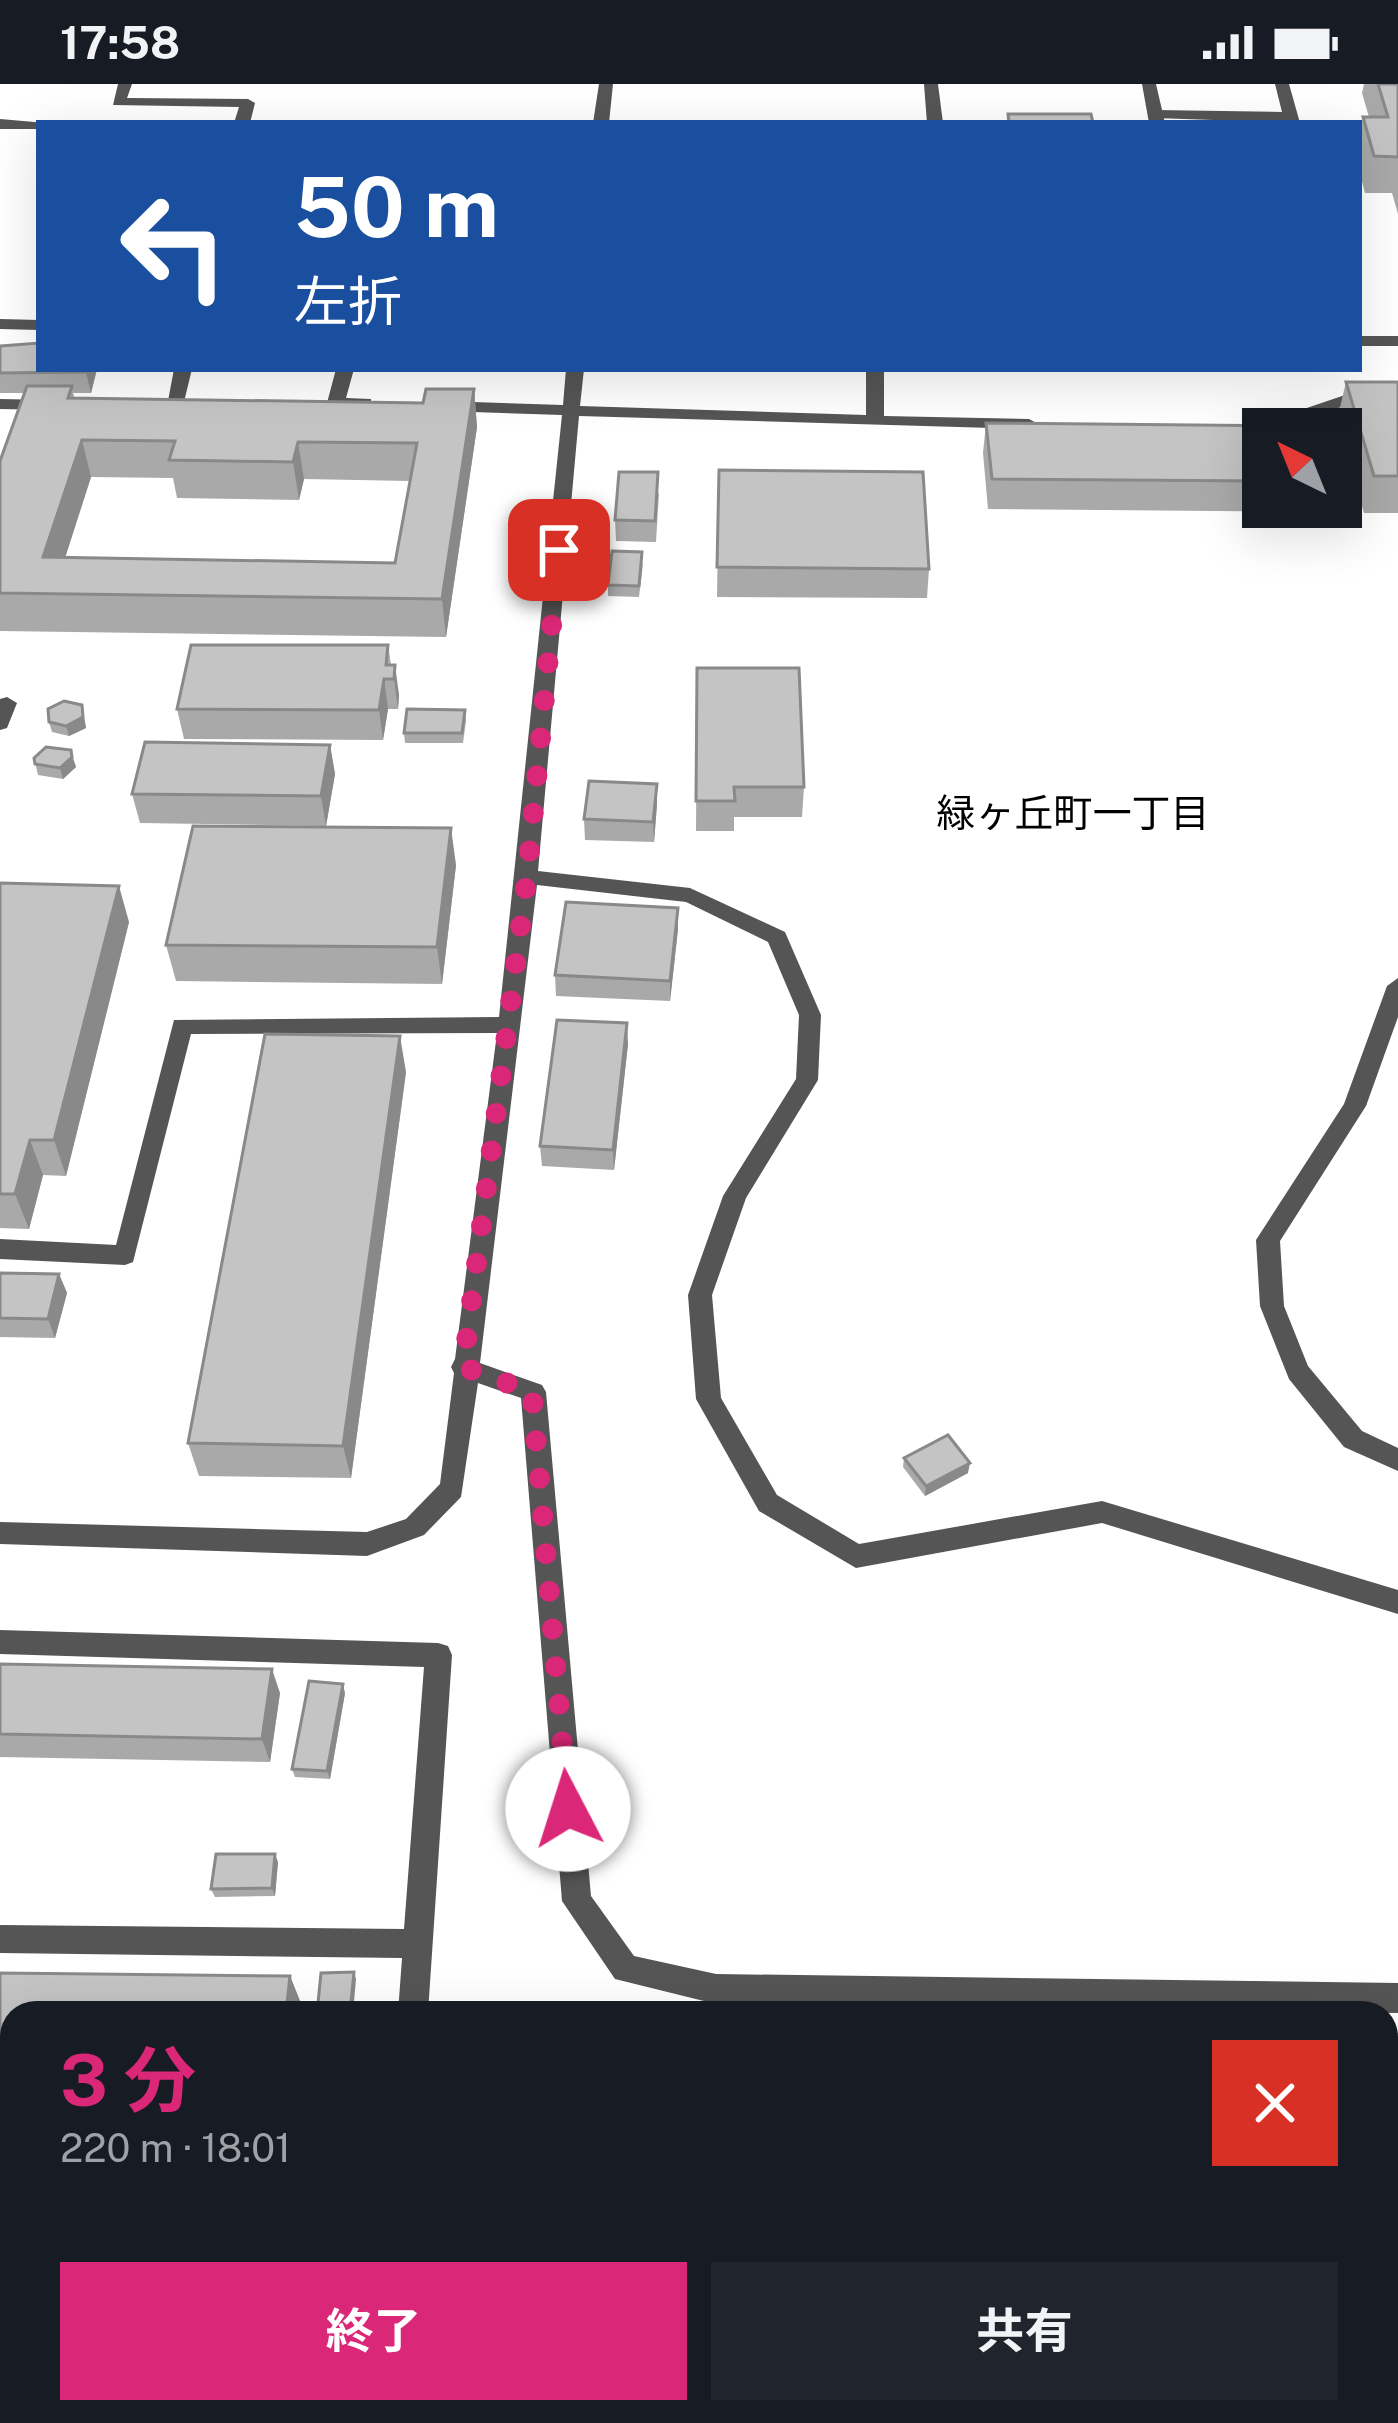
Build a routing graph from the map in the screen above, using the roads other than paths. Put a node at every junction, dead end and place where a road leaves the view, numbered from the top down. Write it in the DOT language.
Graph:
graph roads {
  1 [pos="124,84"];
  2 [pos="606,84"];
  3 [pos="931,84"];
  4 [pos="1149,84"];
  5 [pos="1282,84"];
  6 [pos="1156,119"];
  7 [pos="243,120"];
  8 [pos="601,120"];
  9 [pos="934,120"];
  10 [pos="1291,120"];
  11 [pos="0,323"];
  12 [pos="36,325"];
  13 [pos="1362,341"];
  14 [pos="1398,341"];
  15 [pos="182,372"];
  16 [pos="344,372"];
  17 [pos="575,372"];
  18 [pos="875,372"];
  19 [pos="1398,400"];
  20 [pos="0,404"];
  21 [pos="383,404"];
  22 [pos="66,405"];
  23 [pos="132,405"];
  24 [pos="431,405"];
  25 [pos="176,406"];
  26 [pos="572,409"];
  27 [pos="194,416"];
  28 [pos="875,421"];
  29 [pos="1043,424"];
  30 [pos="1210,428"];
  31 [pos="527,877"];
  32 [pos="1398,986"];
  33 [pos="508,1025"];
  34 [pos="0,1249"];
  35 [pos="463,1367"];
  36 [pos="1398,1460"];
  37 [pos="0,1533"];
  38 [pos="1398,1602"];
  39 [pos="0,1642"];
  40 [pos="0,1939"];
  41 [pos="418,1944"];
  42 [pos="1398,1998"];
  43 [pos="413,2001"];
  1 -- 7 [label="street"];
  2 -- 8 [label="street"];
  3 -- 9 [label="street"];
  4 -- 6 [label="street"];
  5 -- 10 [label="street"];
  6 -- 10 [label="street"];
  11 -- 12 [label="street"];
  13 -- 14 [label="street"];
  15 -- 25 [label="street"];
  16 -- 21 [label="street"];
  17 -- 26 [label="street"];
  18 -- 28 [label="street"];
  19 -- 30 [label="street"];
  20 -- 22 [label="street"];
  23 -- 25 [label="street"];
  24 -- 26 [label="street"];
  25 -- 27 [label="street"];
  26 -- 28 [label="street"];
  26 -- 31 [label="street"];
  28 -- 29 [label="street"];
  31 -- 33 [label="street"];
  31 -- 38 [label="street"];
  32 -- 36 [label="street"];
  33 -- 34 [label="street"];
  33 -- 35 [label="street"];
  35 -- 37 [label="street"];
  35 -- 42 [label="street"];
  39 -- 41 [label="street"];
  40 -- 41 [label="street"];
  41 -- 43 [label="street"];
}
